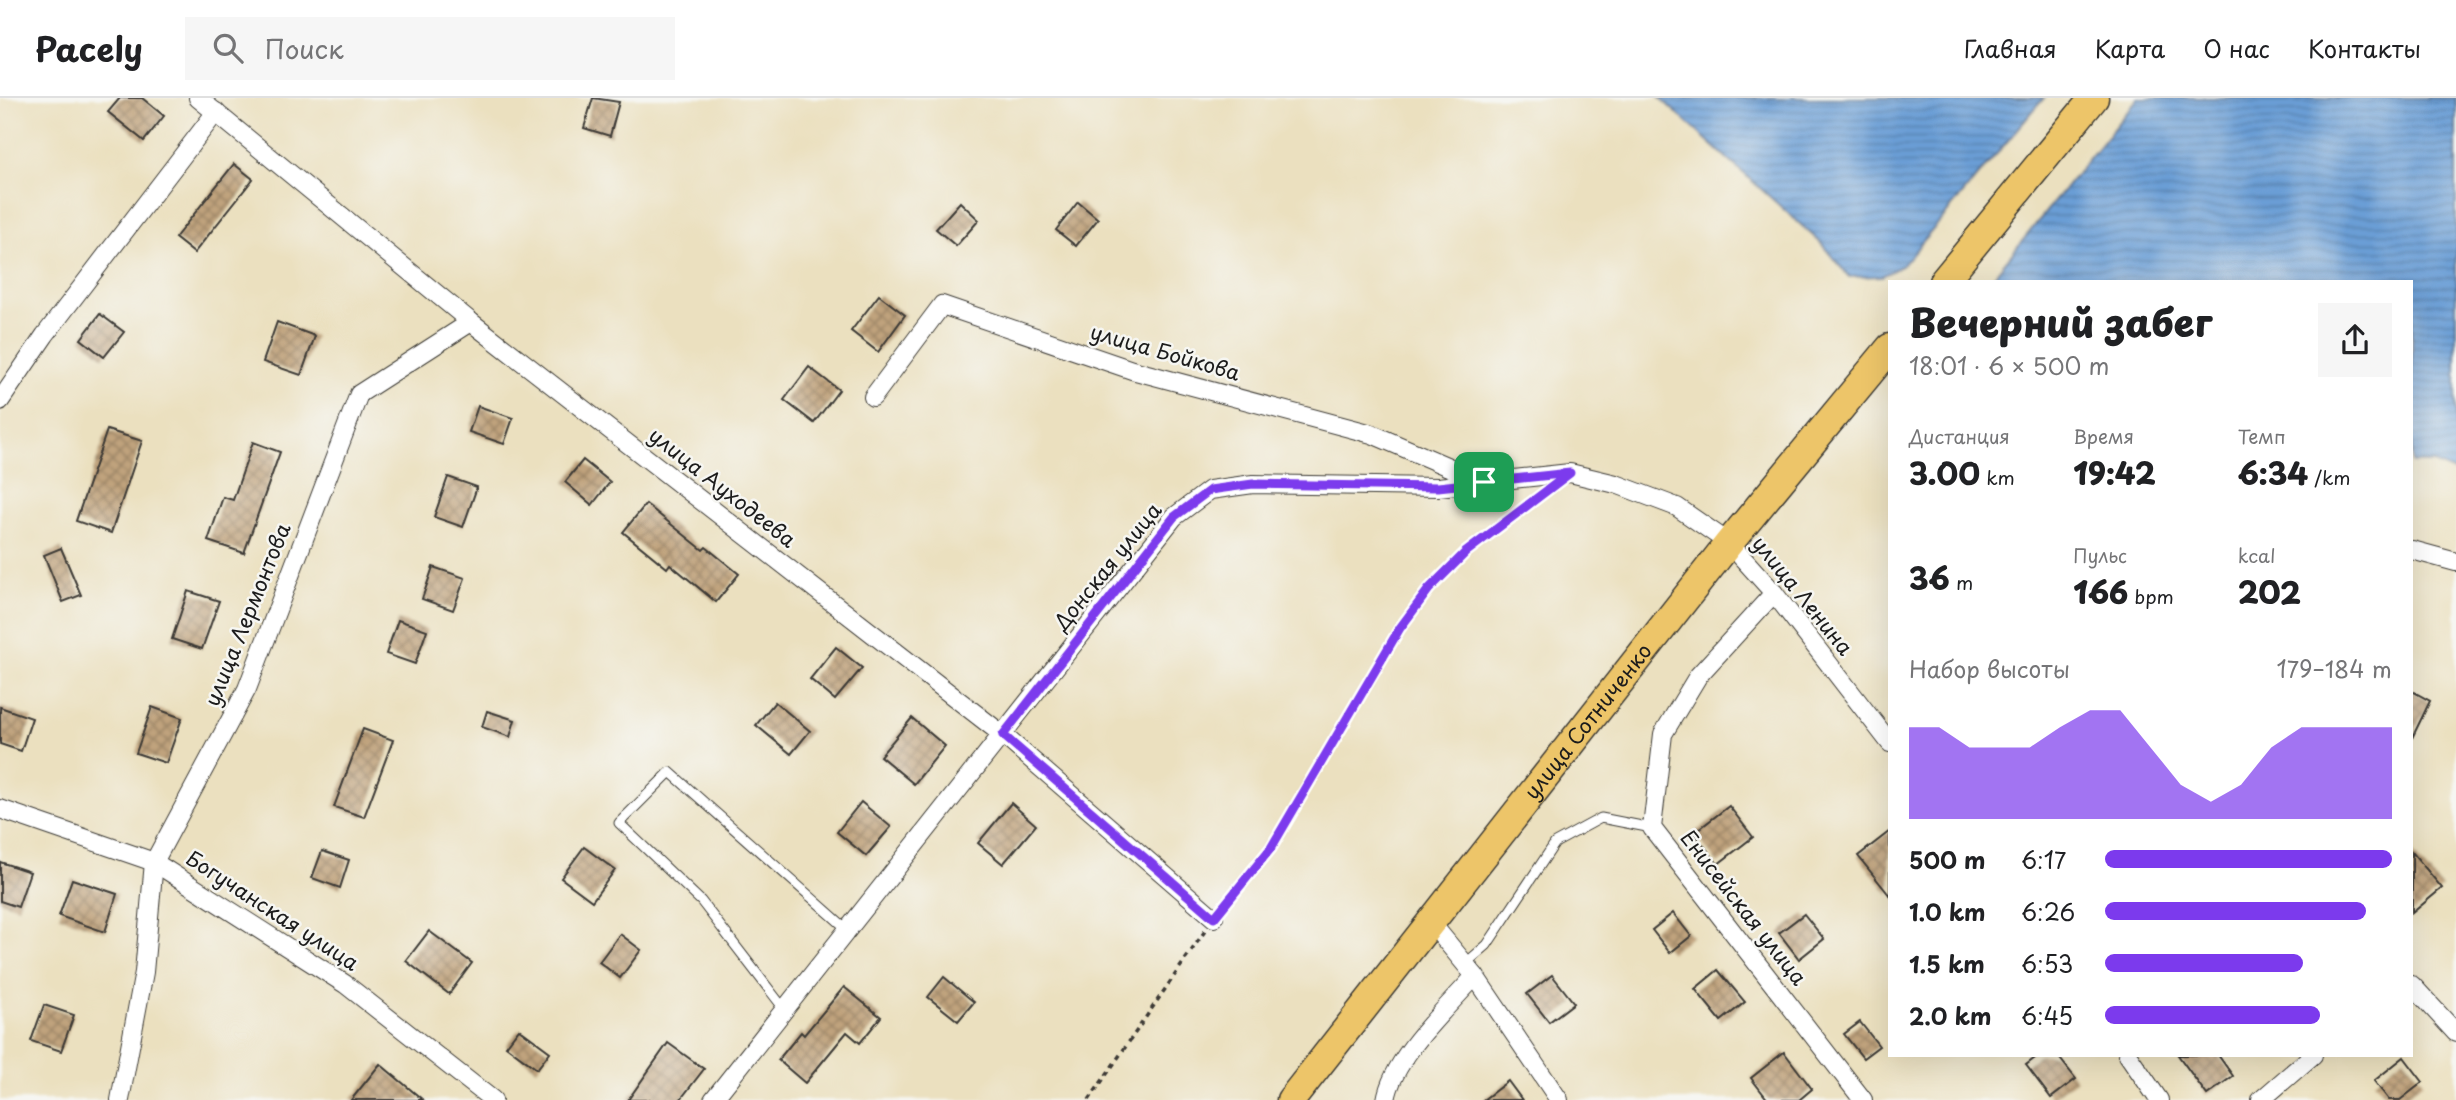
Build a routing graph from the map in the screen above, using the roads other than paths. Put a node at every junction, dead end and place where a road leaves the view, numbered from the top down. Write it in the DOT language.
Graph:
graph roads {
  1 [pos="198,98"];
  2 [pos="2094,98"];
  3 [pos="216,112"];
  4 [pos="1945,280"];
  5 [pos="471,322"];
  6 [pos="1888,354"];
  7 [pos="873,397"];
  8 [pos="0,401"];
  9 [pos="1484,482"];
  10 [pos="1730,544"];
  11 [pos="2413,550"];
  12 [pos="2456,562"];
  13 [pos="1774,593"];
  14 [pos="1003,735"];
  15 [pos="1888,740"];
  16 [pos="0,809"];
  17 [pos="1652,828"];
  18 [pos="154,862"];
  19 [pos="1214,918"];
  20 [pos="1432,924"];
  21 [pos="848,930"];
  22 [pos="1470,970"];
  23 [pos="2413,986"];
  24 [pos="785,1010"];
  25 [pos="2456,1033"];
  26 [pos="2129,1057"];
  27 [pos="2312,1057"];
  28 [pos="120,1100"];
  29 [pos="493,1100"];
  30 [pos="713,1100"];
  31 [pos="1291,1100"];
  32 [pos="1386,1100"];
  33 [pos="1559,1100"];
  34 [pos="1863,1100"];
  35 [pos="2159,1100"];
  36 [pos="2261,1100"];
  1 -- 3 [label="street, улица Ауходеева"];
  2 -- 4 [label="main road"];
  3 -- 5 [label="street, улица Ауходеева"];
  3 -- 8 [label="street"];
  5 -- 14 [label="street, улица Ауходеева"];
  5 -- 18 [label="street, улица Лермонтова"];
  6 -- 10 [label="main road, улица Сотниченко"];
  7 -- 9 [label="street, улица Бойкова"];
  9 -- 10 [label="street, Донская улица"];
  9 -- 14 [label="street, Донская улица"];
  10 -- 13 [label="street, улица Ленина"];
  10 -- 20 [label="main road, улица Сотниченко"];
  11 -- 12 [label="street"];
  13 -- 15 [label="street, улица Ленина"];
  13 -- 17 [label="street, Енисейская улица"];
  14 -- 19 [label="street, улица Ауходеева"];
  14 -- 21 [label="street, Донская улица"];
  16 -- 18 [label="street, Богучанская улица"];
  17 -- 22 [label="lane"];
  17 -- 34 [label="street, Енисейская улица"];
  18 -- 28 [label="street, улица Лермонтова"];
  18 -- 29 [label="street, Богучанская улица"];
  20 -- 22 [label="street"];
  20 -- 31 [label="main road, улица Сотниченко"];
  21 -- 24 [label="street, Донская улица"];
  21 -- 24 [label="lane"];
  22 -- 32 [label="street"];
  22 -- 33 [label="street"];
  23 -- 25 [label="street"];
  24 -- 30 [label="street, Донская улица"];
  26 -- 35 [label="street"];
  27 -- 36 [label="street"];
}
